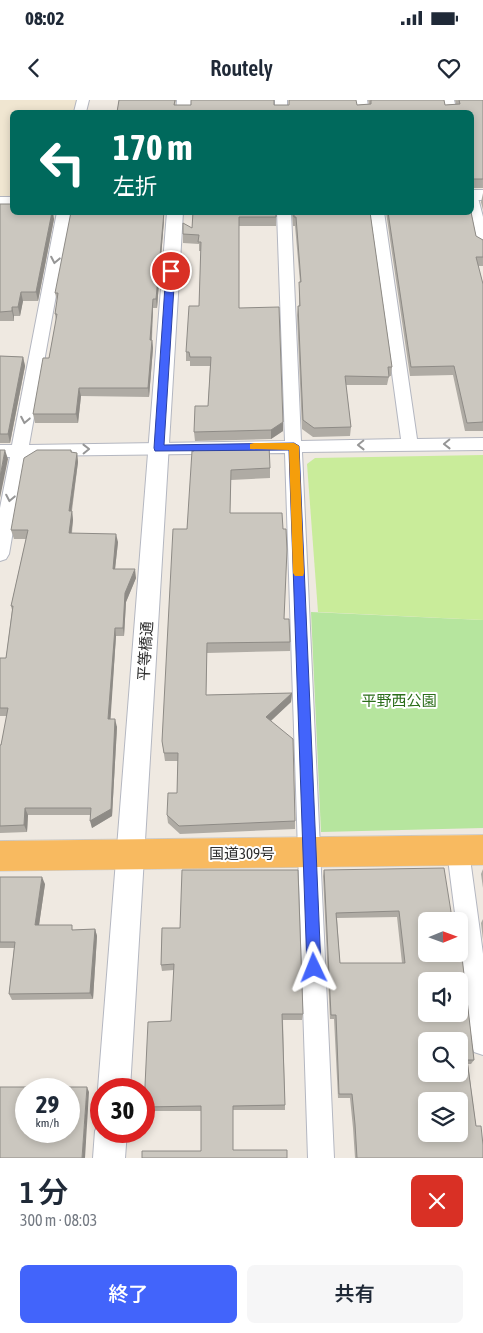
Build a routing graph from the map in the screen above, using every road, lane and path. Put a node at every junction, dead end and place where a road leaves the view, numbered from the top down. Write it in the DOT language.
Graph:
graph roads {
  1 [pos="474,207"];
  2 [pos="63,215"];
  3 [pos="175,215"];
  4 [pos="284,215"];
  5 [pos="377,215"];
  6 [pos="483,245"];
  7 [pos="483,444"];
  8 [pos="410,445"];
  9 [pos="294,446"];
  10 [pos="159,448"];
  11 [pos="0,450"];
  12 [pos="19,450"];
  13 [pos="0,554"];
  14 [pos="470,850"];
  15 [pos="310,853"];
  16 [pos="131,854"];
  17 [pos="0,856"];
  18 [pos="483,1043"];
  19 [pos="115,1078"];
  20 [pos="110,1143"];
  21 [pos="109,1158"];
  22 [pos="321,1158"];
  1 -- 6 [label="street"];
  2 -- 12 [label="street, one-way"];
  3 -- 10 [label="street, 平等橋通"];
  4 -- 9 [label="street"];
  5 -- 8 [label="street"];
  7 -- 8 [label="street, one-way"];
  8 -- 9 [label="street, one-way"];
  9 -- 10 [label="street"];
  9 -- 15 [label="street"];
  12 -- 10 [label="street, one-way"];
  10 -- 16 [label="street, 平等橋通"];
  11 -- 12 [label="street"];
  12 -- 13 [label="street, one-way"];
  14 -- 15 [label="highway, 国道309号"];
  14 -- 18 [label="street"];
  15 -- 16 [label="highway, 国道309号"];
  15 -- 22 [label="street"];
  16 -- 17 [label="highway, 国道309号"];
  16 -- 19 [label="street, 平等橋通"];
  20 -- 21 [label="street"];
}
